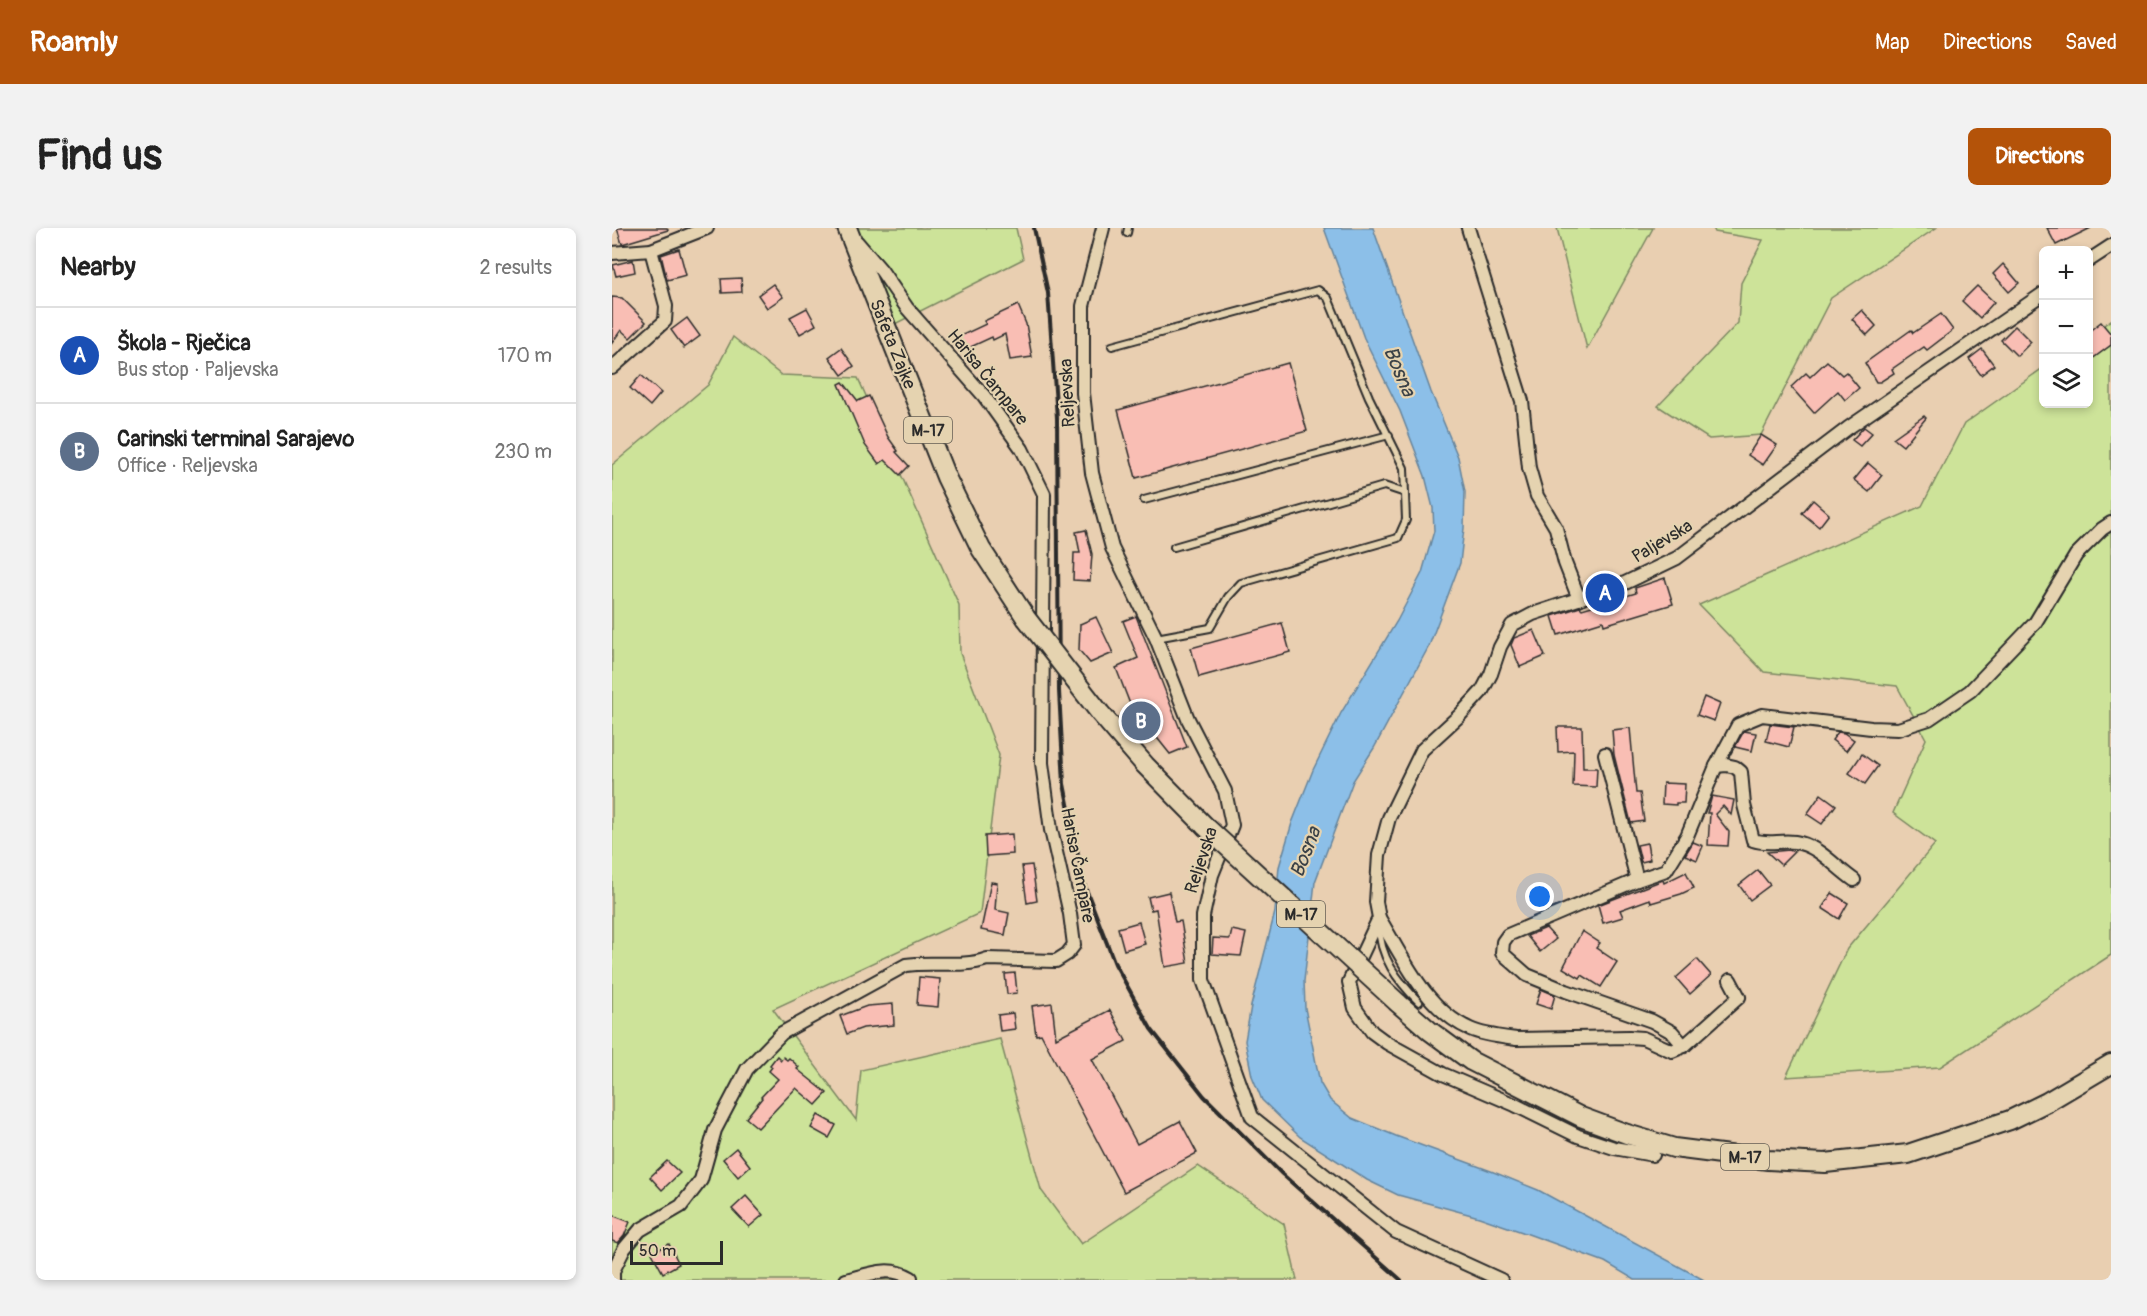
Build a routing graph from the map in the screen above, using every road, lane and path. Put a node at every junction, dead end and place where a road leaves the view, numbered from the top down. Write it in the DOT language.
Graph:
graph roads {
  1 [pos="707,228"];
  2 [pos="1104,228"];
  3 [pos="1468,228"];
  4 [pos="848,230"];
  5 [pos="2111,246"];
  6 [pos="613,250"];
  7 [pos="651,250"];
  8 [pos="2093,258"];
  9 [pos="2039,296"];
  10 [pos="1112,346"];
  11 [pos="612,368"];
  12 [pos="1389,435"];
  13 [pos="1405,493"];
  14 [pos="1143,500"];
  15 [pos="2111,523"];
  16 [pos="1174,547"];
  17 [pos="1579,599"];
  18 [pos="1156,638"];
  19 [pos="1605,754"];
  20 [pos="1716,766"];
  21 [pos="1637,880"];
  22 [pos="1854,880"];
  23 [pos="1379,918"];
  24 [pos="1730,980"];
  25 [pos="1419,1002"];
  26 [pos="1684,1046"];
  27 [pos="2111,1064"];
  28 [pos="1653,1155"];
  29 [pos="613,1280"];
  30 [pos="846,1280"];
  31 [pos="911,1280"];
  32 [pos="1501,1280"];
  1 -- 7 [label="street"];
  2 -- 18 [label="street, Reljevska"];
  3 -- 17 [label="street"];
  4 -- 27 [label="main road, Safeta Zajke / M-17, bridge"];
  4 -- 29 [label="street, Harisa Čampare"];
  5 -- 8 [label="street"];
  6 -- 7 [label="street"];
  7 -- 11 [label="street"];
  9 -- 17 [label="street, Paljevska"];
  10 -- 12 [label="lane"];
  12 -- 13 [label="lane"];
  12 -- 14 [label="lane"];
  13 -- 16 [label="lane"];
  13 -- 18 [label="lane"];
  15 -- 20 [label="street"];
  17 -- 23 [label="street"];
  18 -- 32 [label="street, Reljevska"];
  19 -- 21 [label="street"];
  20 -- 21 [label="street"];
  20 -- 22 [label="street"];
  21 -- 26 [label="street"];
  23 -- 25 [label="lane"];
  23 -- 26 [label="street"];
  23 -- 28 [label="street"];
  24 -- 26 [label="street"];
  30 -- 31 [label="street"];
}
